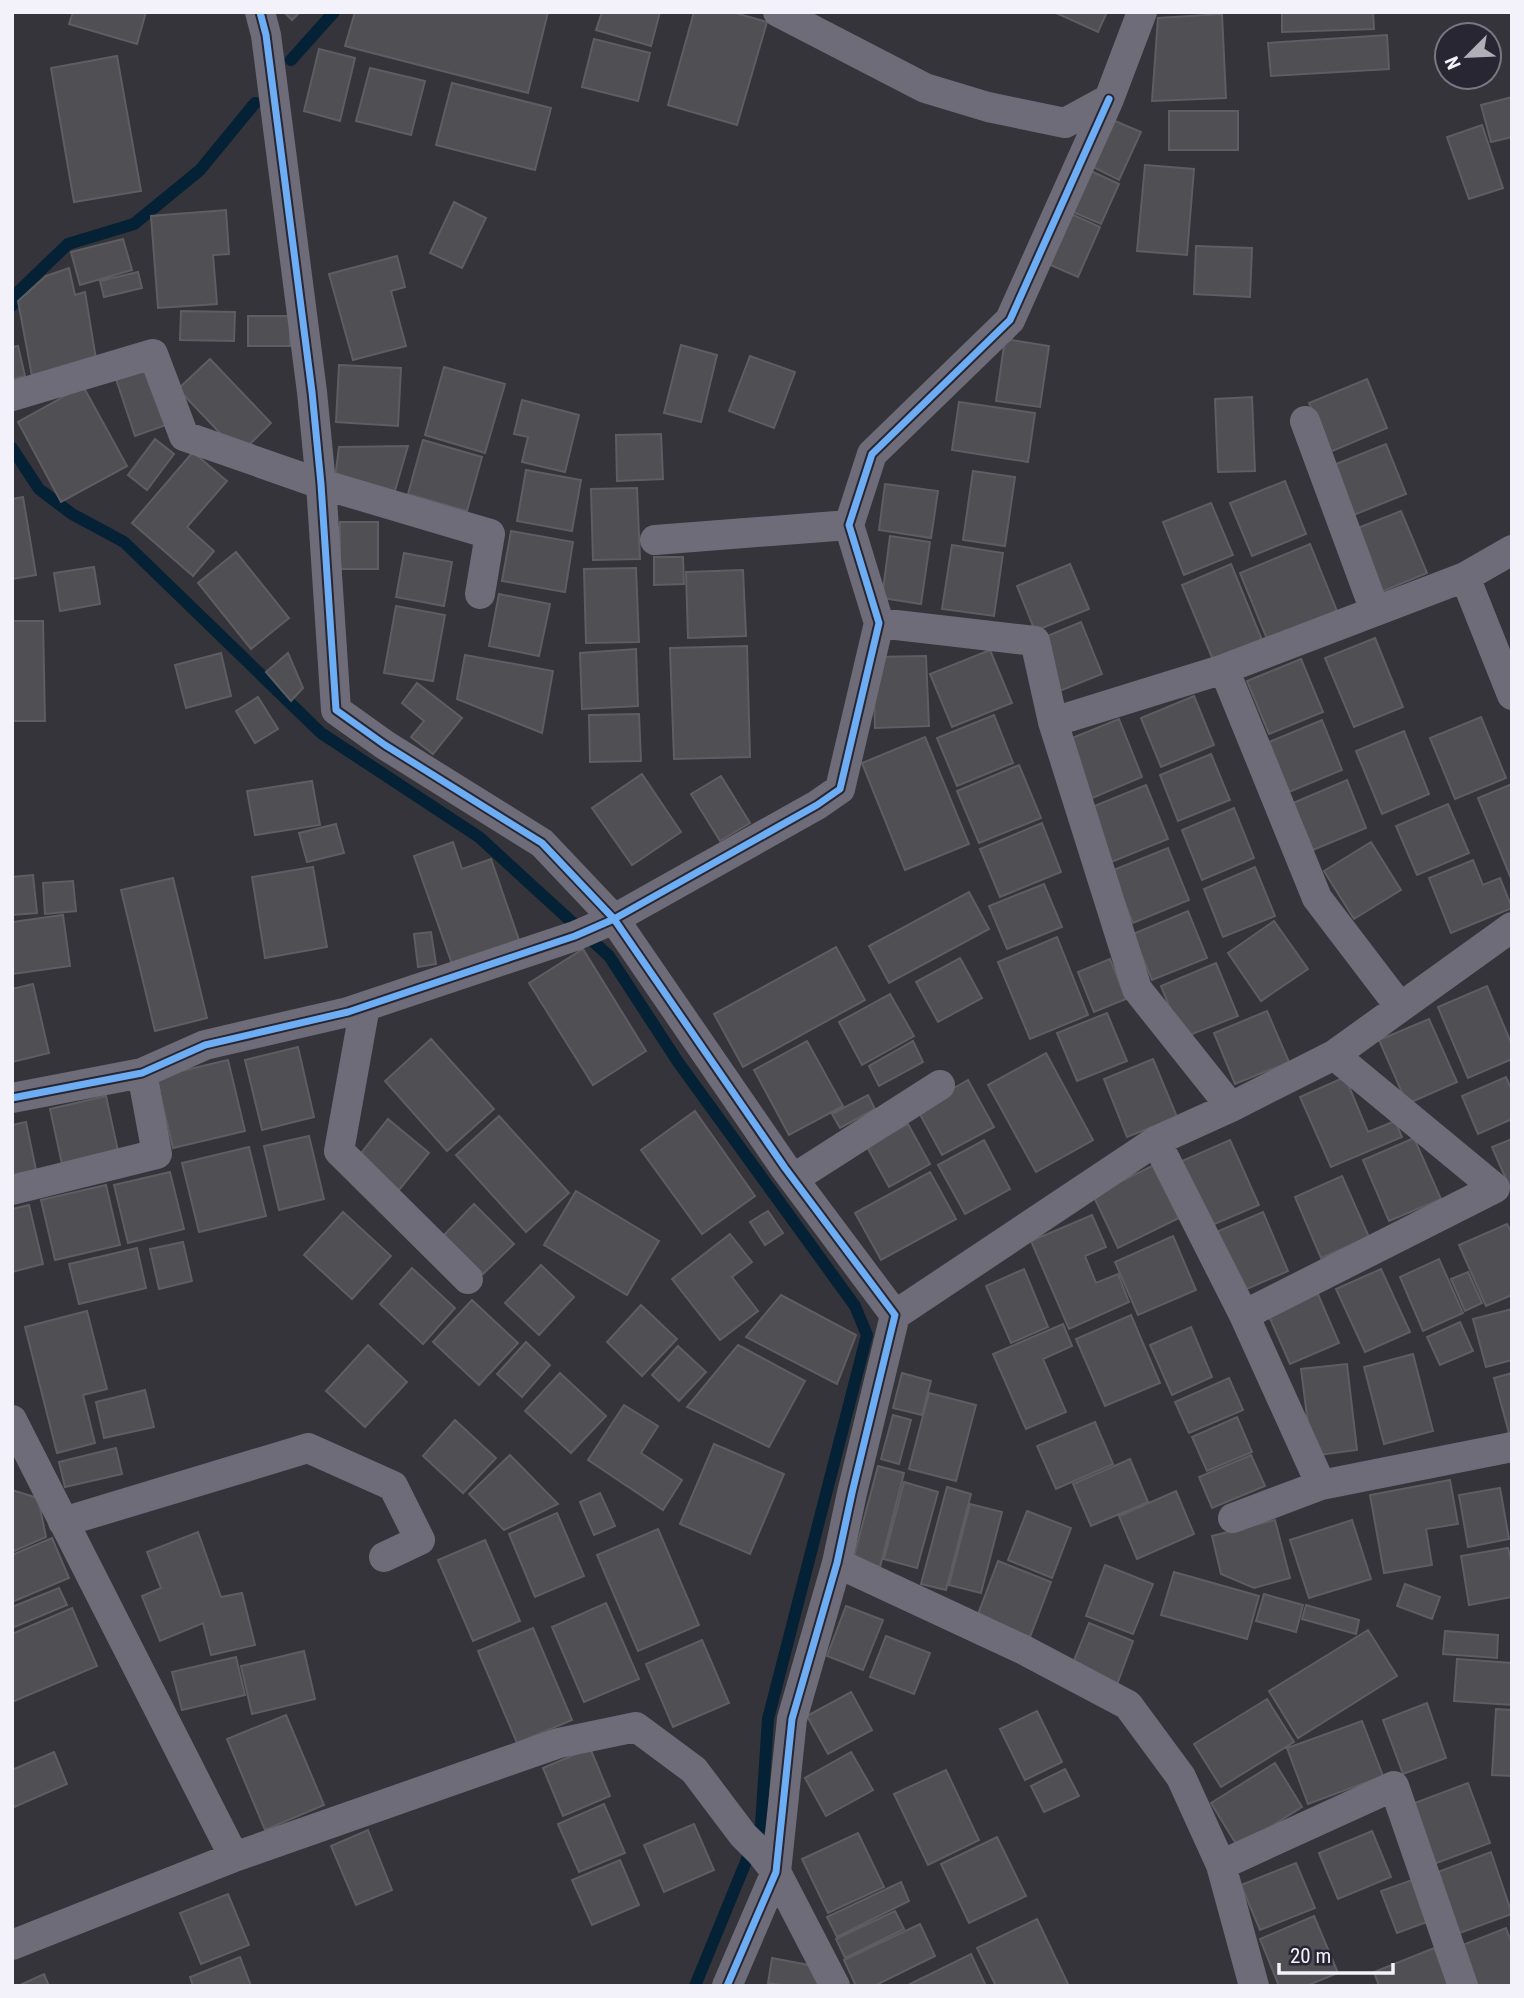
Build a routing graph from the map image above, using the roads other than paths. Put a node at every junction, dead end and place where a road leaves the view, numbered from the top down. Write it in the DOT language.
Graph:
graph roads {
  1 [pos="260,12"];
  2 [pos="778,12"];
  3 [pos="1142,12"];
  4 [pos="1108,99"];
  5 [pos="12,396"];
  6 [pos="1305,421"];
  7 [pos="321,484"];
  8 [pos="849,524"];
  9 [pos="655,540"];
  10 [pos="1512,550"];
  11 [pos="1465,577"];
  12 [pos="480,594"];
  13 [pos="1375,611"];
  14 [pos="879,623"];
  15 [pos="1224,669"];
  16 [pos="1512,695"];
  17 [pos="1053,722"];
  18 [pos="596,927"];
  19 [pos="1512,927"];
  20 [pos="365,1006"];
  21 [pos="1400,1007"];
  22 [pos="1334,1055"];
  23 [pos="142,1073"];
  24 [pos="940,1085"];
  25 [pos="12,1098"];
  26 [pos="1231,1107"];
  27 [pos="1156,1141"];
  28 [pos="793,1179"];
  29 [pos="12,1190"];
  30 [pos="468,1279"];
  31 [pos="895,1315"];
  32 [pos="1244,1315"];
  33 [pos="12,1420"];
  34 [pos="1512,1447"];
  35 [pos="1321,1485"];
  36 [pos="1233,1518"];
  37 [pos="62,1522"];
  38 [pos="384,1557"];
  39 [pos="837,1563"];
  40 [pos="760,1853"];
  41 [pos="234,1857"];
  42 [pos="1221,1865"];
  43 [pos="12,1945"];
  44 [pos="727,1986"];
  45 [pos="835,1986"];
  46 [pos="1254,1986"];
  47 [pos="1463,1986"];
  1 -- 7 [label="street"];
  2 -- 4 [label="street"];
  3 -- 4 [label="street"];
  4 -- 8 [label="street"];
  5 -- 7 [label="street"];
  6 -- 13 [label="street"];
  7 -- 12 [label="street"];
  7 -- 18 [label="street"];
  8 -- 9 [label="street"];
  8 -- 14 [label="street"];
  10 -- 11 [label="street"];
  11 -- 13 [label="street"];
  11 -- 16 [label="street"];
  13 -- 15 [label="street"];
  14 -- 17 [label="street"];
  14 -- 18 [label="street"];
  15 -- 17 [label="street"];
  15 -- 21 [label="street"];
  17 -- 26 [label="street"];
  18 -- 20 [label="street"];
  18 -- 28 [label="street"];
  19 -- 21 [label="street"];
  20 -- 23 [label="street"];
  20 -- 30 [label="street"];
  21 -- 22 [label="street"];
  22 -- 26 [label="street"];
  22 -- 32 [label="street"];
  23 -- 25 [label="street"];
  23 -- 29 [label="street"];
  24 -- 28 [label="street"];
  26 -- 27 [label="street"];
  27 -- 31 [label="street"];
  27 -- 32 [label="street"];
  28 -- 31 [label="street"];
  31 -- 39 [label="street"];
  32 -- 35 [label="street"];
  33 -- 37 [label="street"];
  34 -- 35 [label="street"];
  35 -- 36 [label="street"];
  37 -- 38 [label="street"];
  37 -- 41 [label="street"];
  39 -- 40 [label="street"];
  39 -- 42 [label="street"];
  40 -- 41 [label="street"];
  40 -- 44 [label="street"];
  40 -- 45 [label="street"];
  41 -- 43 [label="street"];
  42 -- 46 [label="street"];
  42 -- 47 [label="street"];
}
